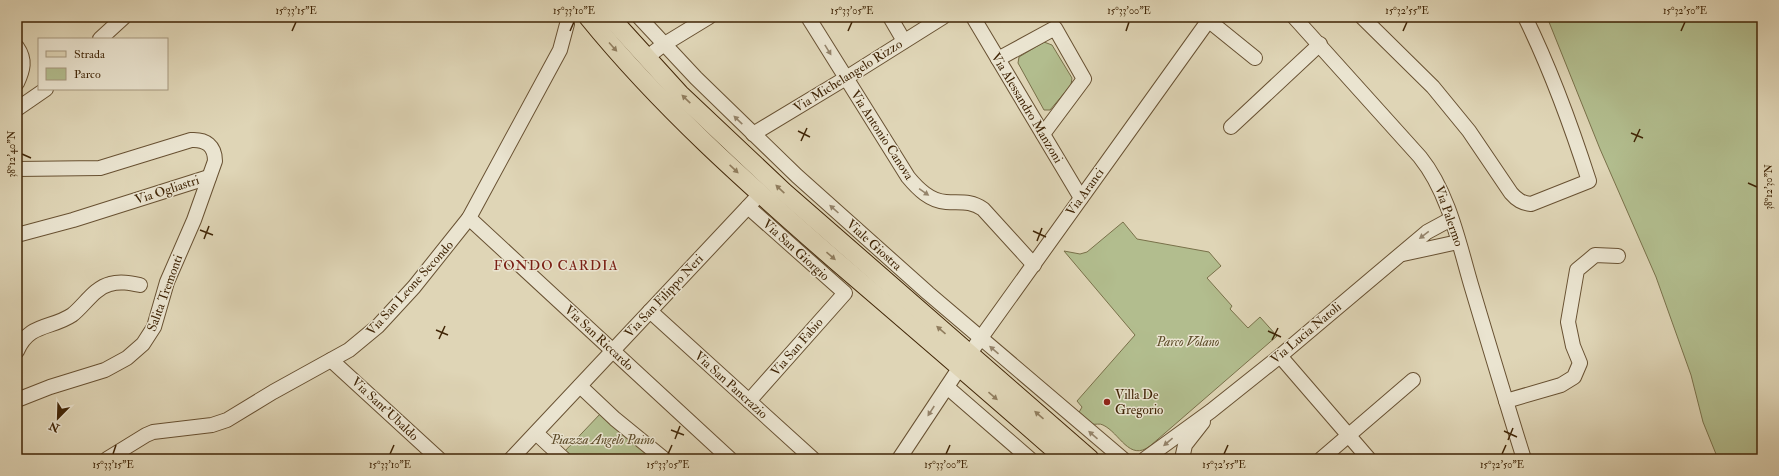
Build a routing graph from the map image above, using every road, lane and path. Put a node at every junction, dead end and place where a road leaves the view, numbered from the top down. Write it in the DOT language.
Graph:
graph roads {
  1 [pos="124,17"];
  2 [pos="588,17"];
  3 [pos="610,17"];
  4 [pos="638,17"];
  5 [pos="709,17"];
  6 [pos="808,17"];
  7 [pos="890,17"];
  8 [pos="944,17"];
  9 [pos="973,17"];
  10 [pos="1294,17"];
  11 [pos="1362,17"];
  12 [pos="1526,17"];
  13 [pos="568,19"];
  14 [pos="1209,19"];
  15 [pos="101,38"];
  16 [pos="904,41"];
  17 [pos="1320,44"];
  18 [pos="663,45"];
  19 [pos="17,47"];
  20 [pos="646,58"];
  21 [pos="1255,58"];
  22 [pos="998,59"];
  23 [pos="846,78"];
  24 [pos="17,83"];
  25 [pos="45,90"];
  26 [pos="17,91"];
  27 [pos="23,106"];
  28 [pos="1231,127"];
  29 [pos="753,134"];
  30 [pos="1043,134"];
  31 [pos="17,169"];
  32 [pos="209,177"];
  33 [pos="760,194"];
  34 [pos="1081,198"];
  35 [pos="748,207"];
  36 [pos="468,218"];
  37 [pos="1451,219"];
  38 [pos="17,236"];
  39 [pos="1458,242"];
  40 [pos="1400,254"];
  41 [pos="1618,256"];
  42 [pos="1034,265"];
  43 [pos="140,285"];
  44 [pos="845,293"];
  45 [pos="650,311"];
  46 [pos="981,339"];
  47 [pos="17,350"];
  48 [pos="613,351"];
  49 [pos="1280,356"];
  50 [pos="331,360"];
  51 [pos="965,361"];
  52 [pos="1413,380"];
  53 [pos="580,386"];
  54 [pos="947,387"];
  55 [pos="17,400"];
  56 [pos="749,402"];
  57 [pos="1506,402"];
  58 [pos="1211,411"];
  59 [pos="536,434"];
  60 [pos="1348,435"];
  61 [pos="106,459"];
  62 [pos="439,459"];
  63 [pos="511,459"];
  64 [pos="564,459"];
  65 [pos="664,459"];
  66 [pos="730,459"];
  67 [pos="813,459"];
  68 [pos="899,459"];
  69 [pos="1030,459"];
  70 [pos="1065,459"];
  71 [pos="1090,459"];
  72 [pos="1124,459"];
  73 [pos="1145,459"];
  74 [pos="1182,459"];
  75 [pos="1321,459"];
  76 [pos="1369,459"];
  77 [pos="1524,459"];
  1 -- 15 [label="street"];
  2 -- 33 [label="main road, Viale Giostra, one-way"];
  3 -- 20 [label="main road, Viale Giostra"];
  4 -- 18 [label="street, Viale Giostra"];
  5 -- 18 [label="street"];
  6 -- 23 [label="street, Via Antonio Canova, one-way"];
  7 -- 16 [label="street"];
  8 -- 16 [label="street, Via Michelangelo Rizzo"];
  9 -- 22 [label="street, Via Alessandro Manzoni"];
  10 -- 17 [label="street, Via Palermo"];
  11 -- 12 [label="street"];
  13 -- 36 [label="street, Via San Leone Secondo"];
  14 -- 21 [label="street"];
  14 -- 34 [label="street, Via Aranci"];
  16 -- 23 [label="street, Via Michelangelo Rizzo"];
  17 -- 28 [label="street"];
  17 -- 37 [label="street, Via Palermo"];
  18 -- 20 [label="street"];
  29 -- 18 [label="street, Viale Giostra, one-way"];
  19 -- 24 [label="street"];
  51 -- 20 [label="main road, Viale Giostra, one-way"];
  22 -- 30 [label="street, Via Alessandro Manzoni"];
  22 -- 30 [label="street"];
  23 -- 29 [label="street, Via Michelangelo Rizzo"];
  23 -- 42 [label="street, Via Antonio Canova, one-way"];
  25 -- 27 [label="street"];
  26 -- 27 [label="street"];
  46 -- 29 [label="street, Viale Giostra, one-way"];
  30 -- 34 [label="street, Via Alessandro Manzoni"];
  31 -- 32 [label="street, Via Ogliastri"];
  32 -- 38 [label="street, Via Ogliastri"];
  32 -- 55 [label="street, Salita Tremonti"];
  33 -- 35 [label="street, Via San Filippo Neri"];
  33 -- 51 [label="main road, Viale Giostra, one-way"];
  34 -- 42 [label="street, Via Aranci"];
  35 -- 44 [label="street, Via San Giorgio"];
  35 -- 45 [label="street, Via San Filippo Neri"];
  36 -- 48 [label="street, Via San Riccardo"];
  36 -- 50 [label="street, Via San Leone Secondo"];
  37 -- 39 [label="street, Via Palermo"];
  37 -- 40 [label="street, Via Lucia Natoli, one-way"];
  39 -- 40 [label="street"];
  39 -- 57 [label="street, Via Palermo"];
  40 -- 49 [label="street, Via Lucia Natoli"];
  41 -- 57 [label="street"];
  42 -- 46 [label="street, Via Aranci"];
  43 -- 47 [label="street"];
  44 -- 56 [label="street, Via San Fabio"];
  45 -- 48 [label="street, Via San Filippo Neri"];
  45 -- 56 [label="street, Via San Pancrazio"];
  46 -- 51 [label="street, Via Aranci"];
  72 -- 46 [label="street, Viale Giostra, one-way"];
  48 -- 53 [label="street, Via San Filippo Neri"];
  48 -- 66 [label="street, Via San Riccardo"];
  49 -- 58 [label="street, Via Lucia Natoli"];
  49 -- 60 [label="street"];
  50 -- 61 [label="street, Via San Leone Secondo"];
  50 -- 62 [label="street, Via Sant'Ubaldo"];
  51 -- 54 [label="street, Via Aranci"];
  51 -- 70 [label="main road, Viale Giostra, one-way"];
  71 -- 51 [label="main road, Viale Giostra, one-way"];
  52 -- 60 [label="street"];
  53 -- 59 [label="street, Via San Filippo Neri"];
  53 -- 65 [label="street"];
  54 -- 68 [label="street, Via Aranci, one-way"];
  54 -- 69 [label="street"];
  56 -- 67 [label="street, Via San Pancrazio"];
  57 -- 77 [label="street, Via Palermo"];
  58 -- 73 [label="street, one-way"];
  58 -- 74 [label="street"];
  59 -- 63 [label="street"];
  59 -- 64 [label="street"];
  60 -- 75 [label="street"];
  60 -- 76 [label="street"];
}
